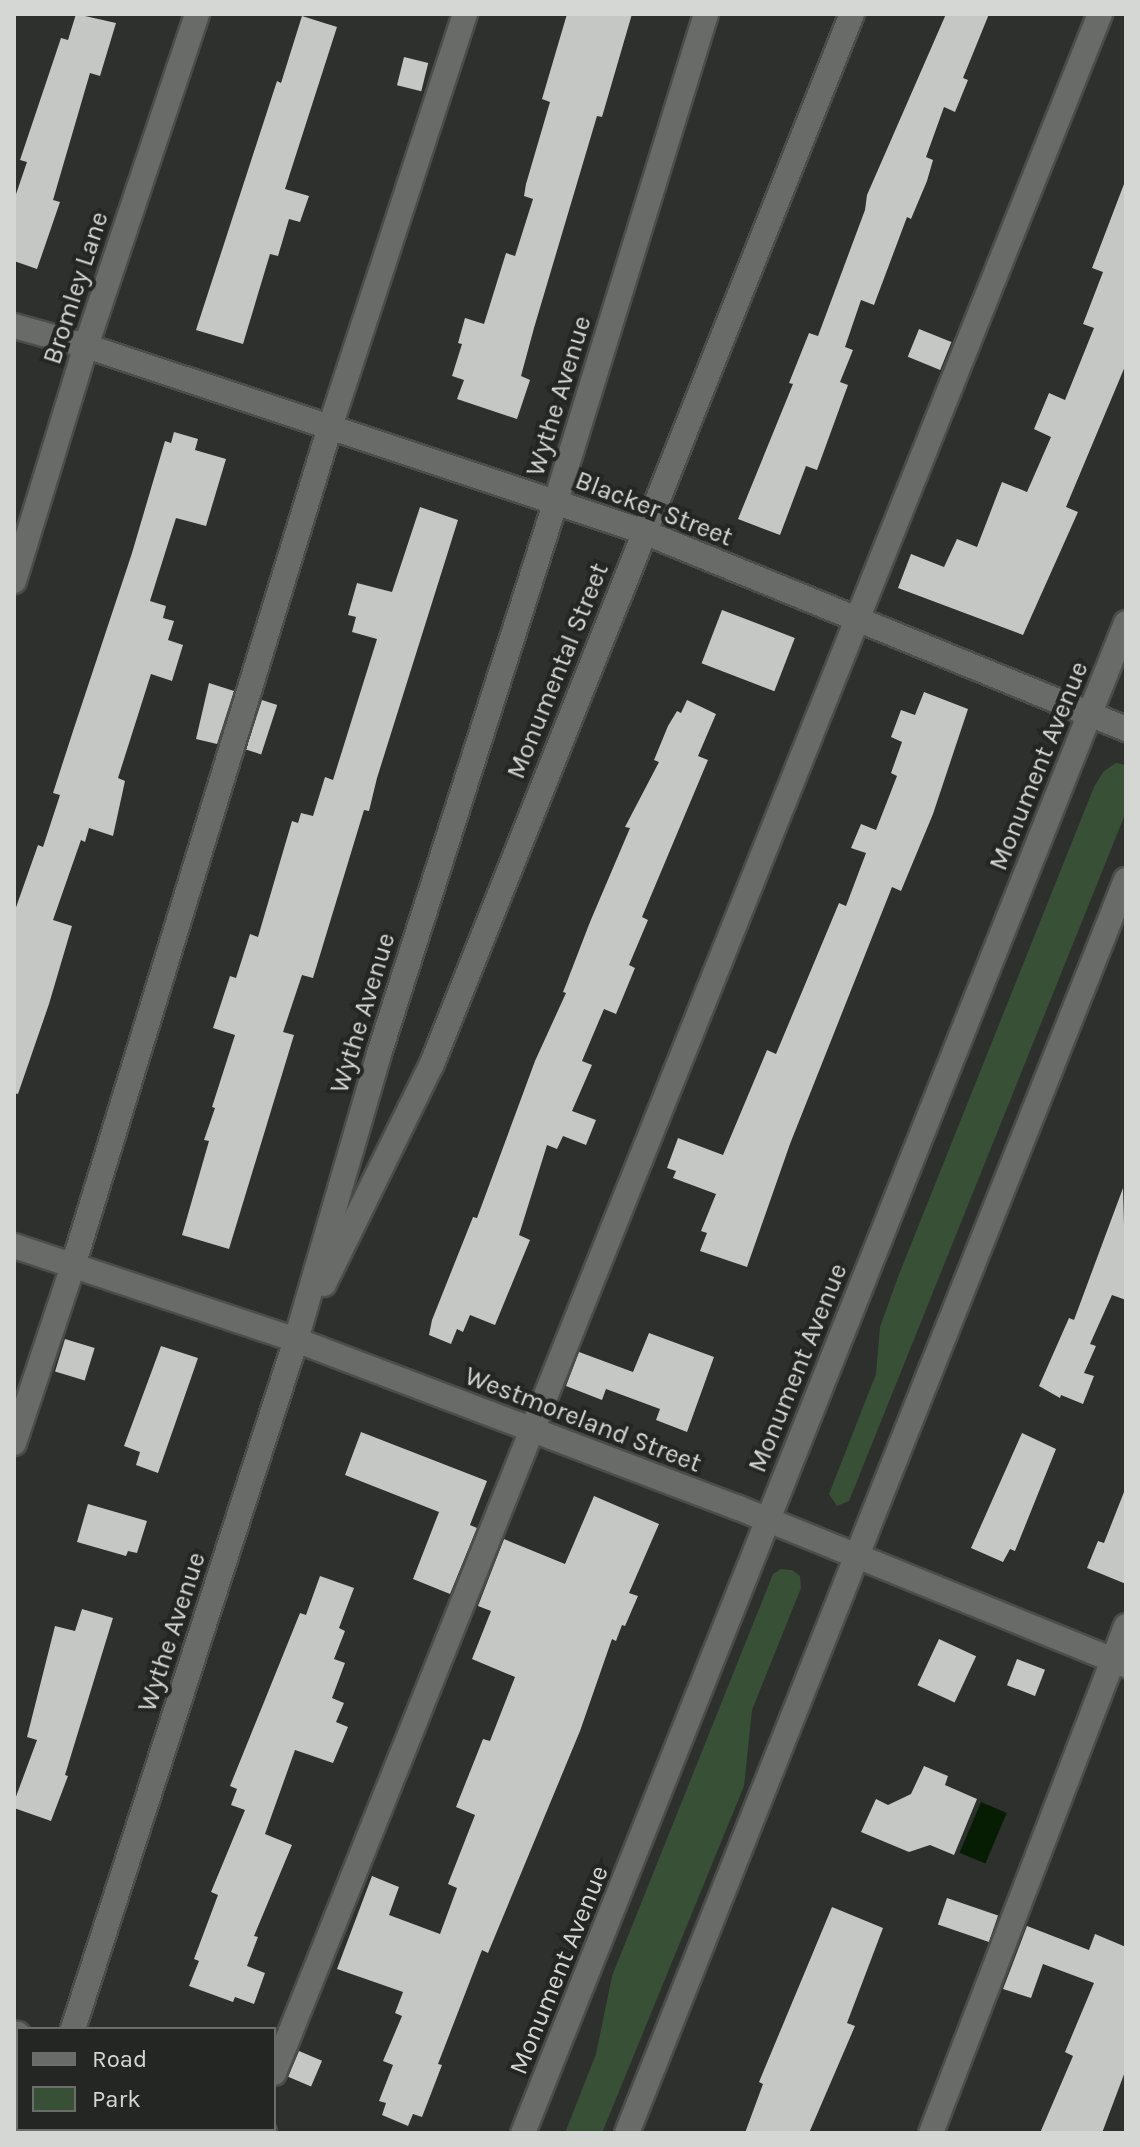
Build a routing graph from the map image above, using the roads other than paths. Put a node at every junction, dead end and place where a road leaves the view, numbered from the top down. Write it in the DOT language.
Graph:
graph roads {
  1 [pos="197,14"];
  2 [pos="465,14"];
  3 [pos="706,14"];
  4 [pos="852,14"];
  5 [pos="1100,14"];
  6 [pos="14,326"];
  7 [pos="86,346"];
  8 [pos="330,427"];
  9 [pos="556,501"];
  10 [pos="644,532"];
  11 [pos="14,581"];
  12 [pos="858,622"];
  13 [pos="1126,623"];
  14 [pos="1090,714"];
  15 [pos="1126,729"];
  16 [pos="1126,880"];
  17 [pos="14,1246"];
  18 [pos="73,1266"];
  19 [pos="296,1340"];
  20 [pos="532,1431"];
  21 [pos="14,1443"];
  22 [pos="767,1521"];
  23 [pos="855,1555"];
  24 [pos="1126,1626"];
  25 [pos="1119,1662"];
  26 [pos="74,2027"];
  27 [pos="276,2068"];
  28 [pos="523,2133"];
  29 [pos="627,2133"];
  30 [pos="931,2133"];
  1 -- 7 [label="street, Bromley Lane"];
  2 -- 8 [label="street"];
  3 -- 9 [label="street, Wythe Avenue"];
  4 -- 10 [label="street, Monumental Street"];
  5 -- 12 [label="street"];
  6 -- 7 [label="street, Blacker Street"];
  7 -- 8 [label="street, Blacker Street"];
  7 -- 11 [label="street, Bromley Lane"];
  8 -- 9 [label="street, Blacker Street"];
  8 -- 18 [label="street"];
  9 -- 10 [label="street, Blacker Street"];
  9 -- 19 [label="street, Wythe Avenue"];
  10 -- 12 [label="street, Blacker Street"];
  10 -- 19 [label="street, Monumental Street"];
  12 -- 14 [label="street, Blacker Street"];
  12 -- 20 [label="street"];
  13 -- 14 [label="street, Monument Avenue"];
  14 -- 15 [label="street, Blacker Street"];
  14 -- 22 [label="street, Monument Avenue"];
  16 -- 23 [label="street"];
  17 -- 18 [label="street, Westmoreland Street"];
  18 -- 19 [label="street, Westmoreland Street"];
  18 -- 21 [label="street"];
  19 -- 20 [label="street, Westmoreland Street"];
  19 -- 26 [label="street, Wythe Avenue"];
  20 -- 22 [label="street, Westmoreland Street"];
  20 -- 27 [label="street"];
  22 -- 23 [label="street, Westmoreland Street"];
  22 -- 28 [label="street, Monument Avenue"];
  23 -- 25 [label="street, Westmoreland Street"];
  23 -- 29 [label="street"];
  24 -- 25 [label="street"];
  25 -- 30 [label="street"];
}
